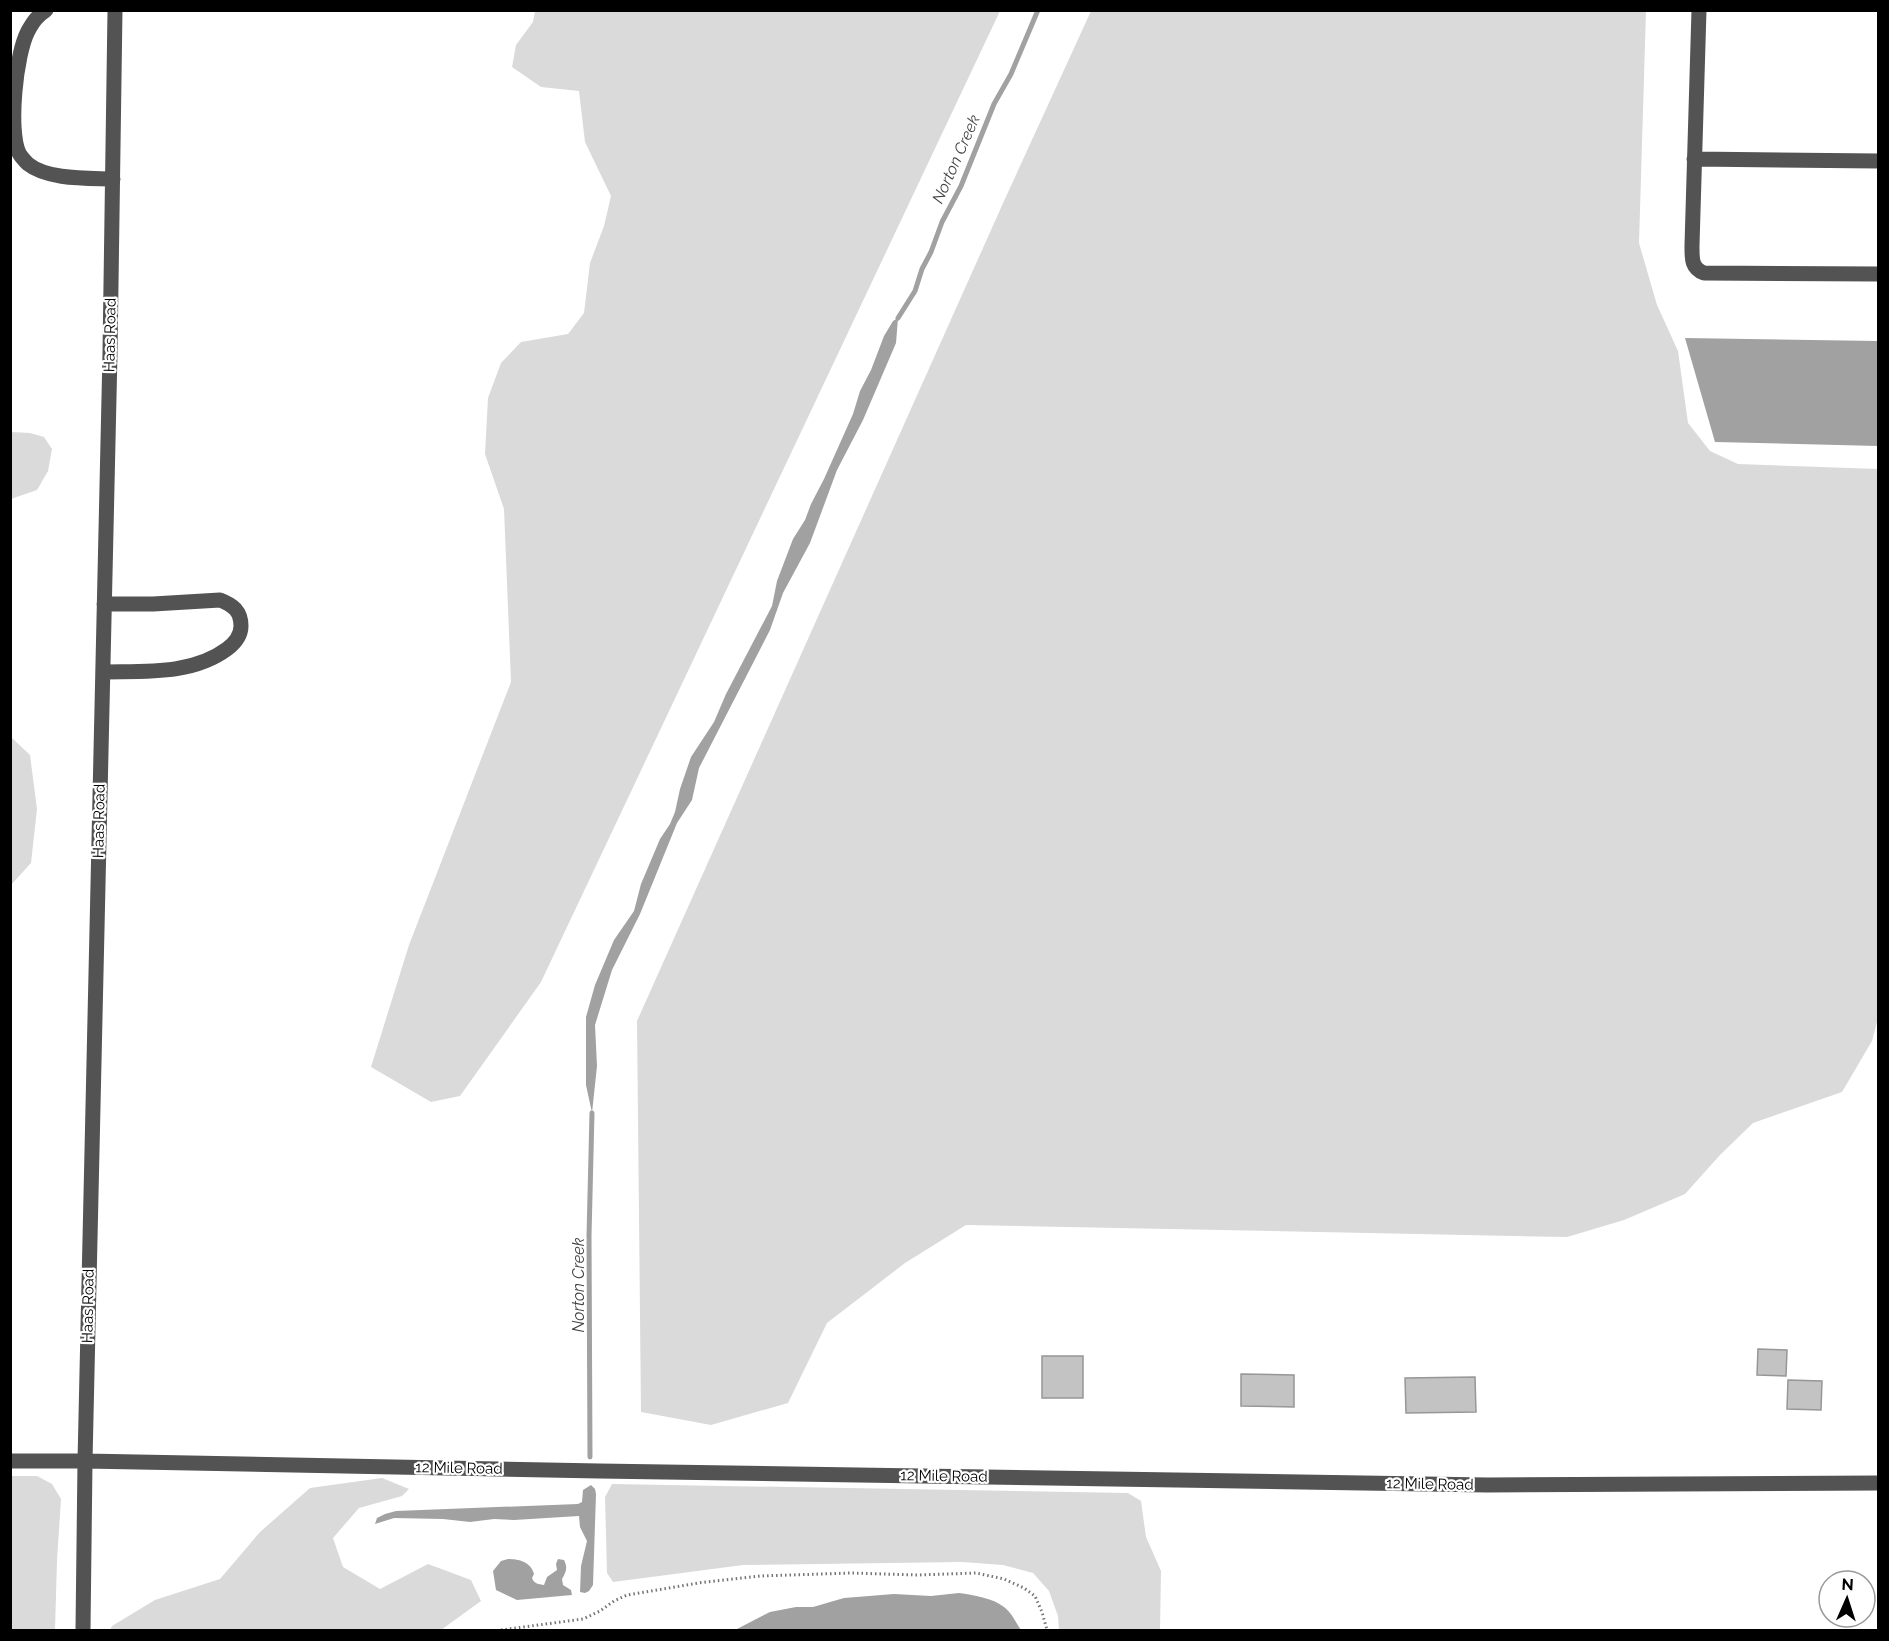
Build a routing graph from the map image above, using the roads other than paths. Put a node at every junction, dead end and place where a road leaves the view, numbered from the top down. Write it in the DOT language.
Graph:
graph roads {
  1 [pos="46,10"];
  2 [pos="115,10"];
  3 [pos="1699,10"];
  4 [pos="1694,159"];
  5 [pos="1878,162"];
  6 [pos="113,179"];
  7 [pos="1878,274"];
  8 [pos="104,604"];
  9 [pos="103,672"];
  10 [pos="10,1461"];
  11 [pos="84,1461"];
  12 [pos="1878,1483"];
  13 [pos="83,1630"];
  1 -- 6 [label="street"];
  2 -- 6 [label="street, Haas Road"];
  3 -- 4 [label="street"];
  4 -- 5 [label="street"];
  4 -- 7 [label="street"];
  6 -- 8 [label="street, Haas Road"];
  8 -- 9 [label="street, Haas Road"];
  8 -- 9 [label="street"];
  9 -- 11 [label="street, Haas Road"];
  10 -- 11 [label="street, 12 Mile Road"];
  11 -- 12 [label="street, 12 Mile Road"];
  11 -- 13 [label="street, Haas Road"];
}
